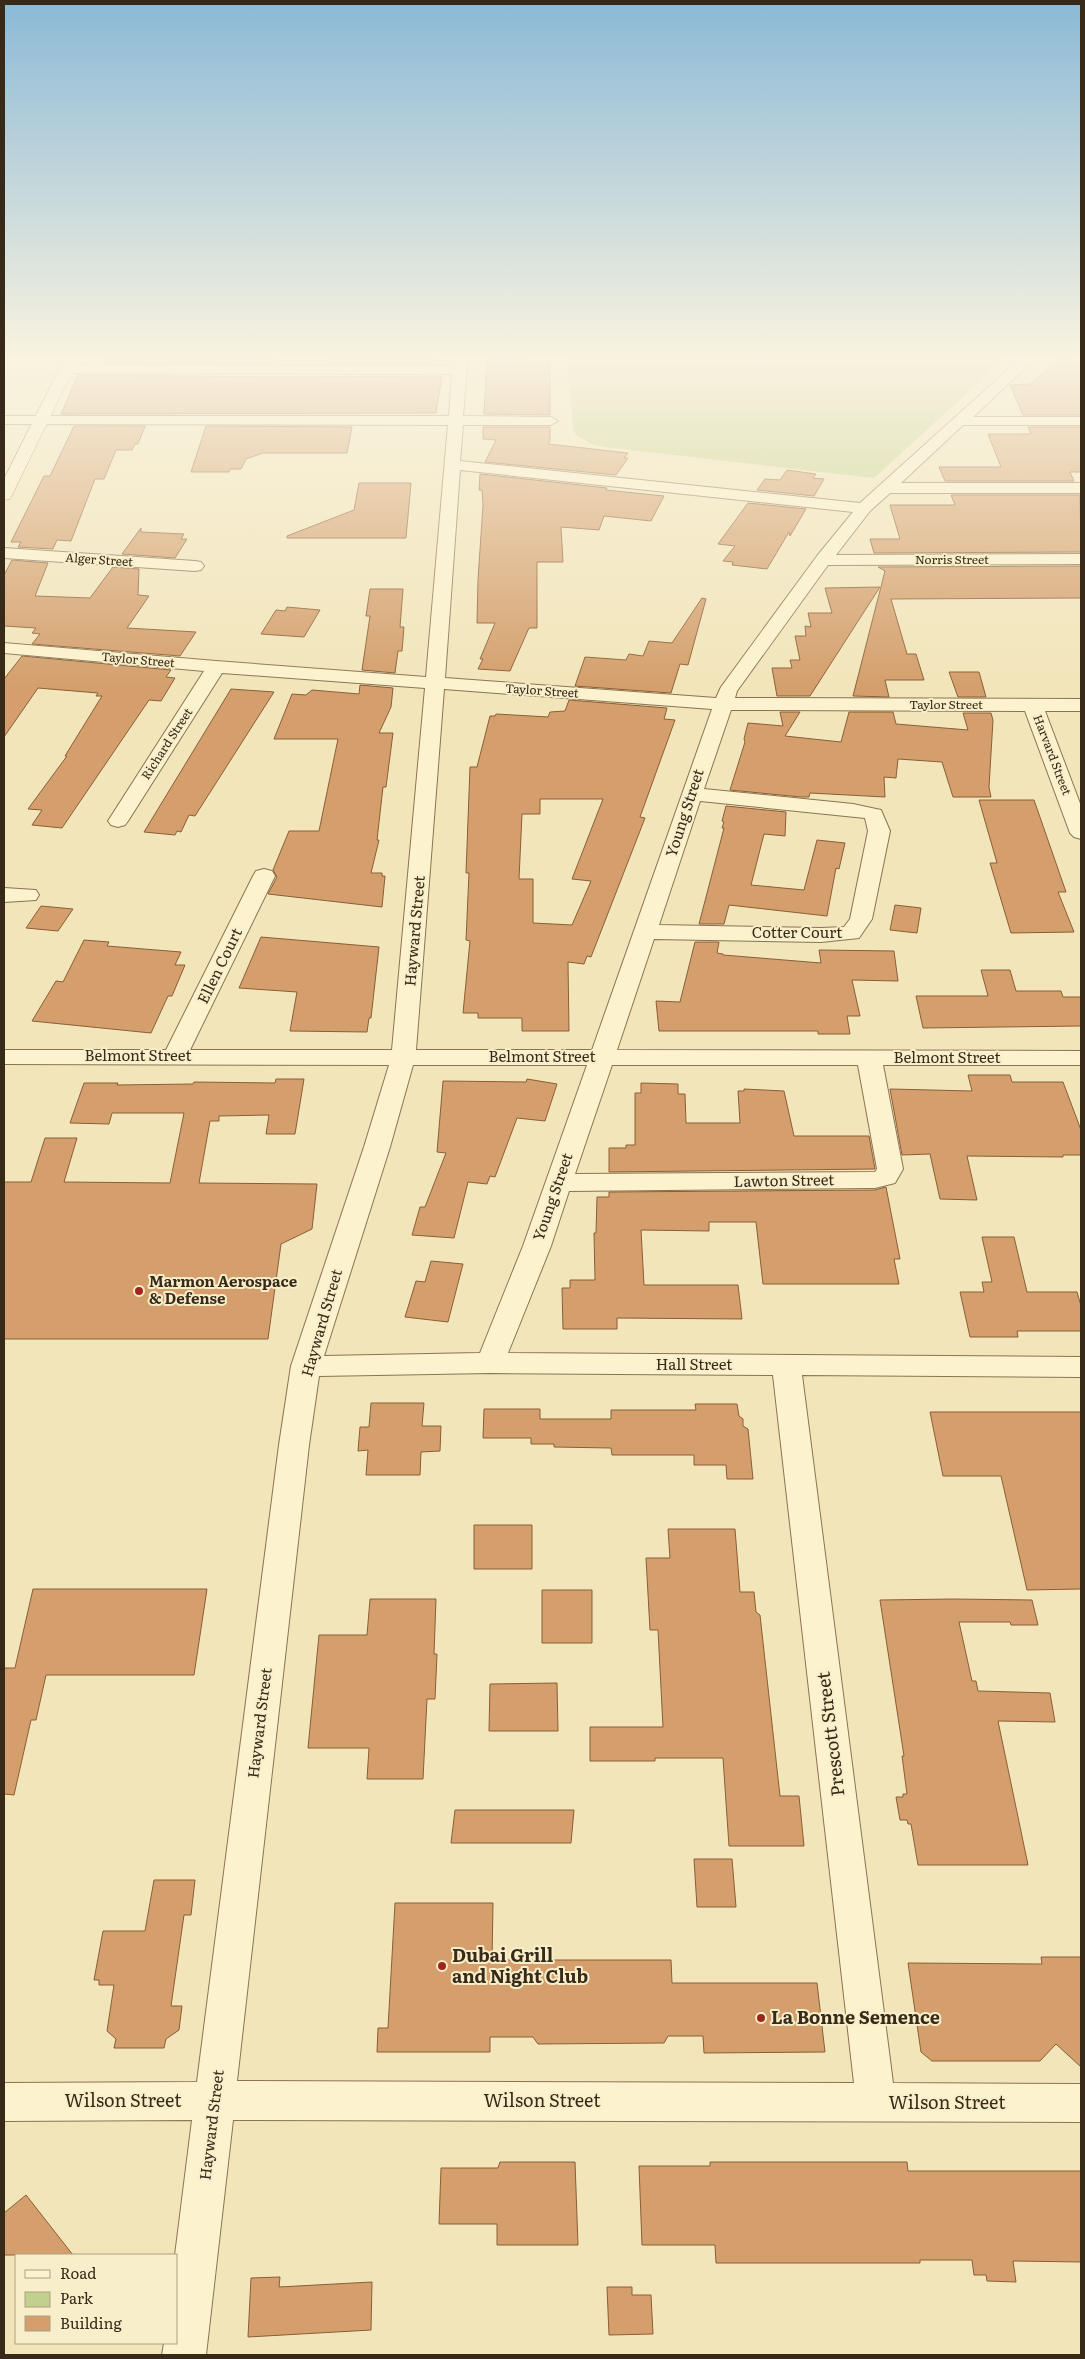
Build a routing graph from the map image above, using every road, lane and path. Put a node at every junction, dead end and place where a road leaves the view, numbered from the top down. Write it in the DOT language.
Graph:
graph roads {
  1 [pos="18,466"];
  2 [pos="452,466"];
  3 [pos="462,466"];
  4 [pos="908,466"];
  5 [pos="884,488"];
  6 [pos="1081,488"];
  7 [pos="4,495"];
  8 [pos="864,508"];
  9 [pos="4,553"];
  10 [pos="1081,559"];
  11 [pos="823,560"];
  12 [pos="195,566"];
  13 [pos="4,648"];
  14 [pos="216,667"];
  15 [pos="436,684"];
  16 [pos="722,704"];
  17 [pos="1033,705"];
  18 [pos="1081,705"];
  19 [pos="691,794"];
  20 [pos="118,821"];
  21 [pos="1081,833"];
  22 [pos="264,876"];
  23 [pos="4,895"];
  24 [pos="28,895"];
  25 [pos="645,932"];
  26 [pos="175,1056"];
  27 [pos="4,1057"];
  28 [pos="403,1057"];
  29 [pos="602,1057"];
  30 [pos="869,1058"];
  31 [pos="1081,1058"];
  32 [pos="558,1182"];
  33 [pos="490,1363"];
  34 [pos="306,1366"];
  35 [pos="786,1366"];
  36 [pos="1081,1368"];
  37 [pos="215,2101"];
  38 [pos="4,2102"];
  39 [pos="1081,2103"];
  40 [pos="876,2104"];
  41 [pos="184,2355"];
  1 -- 7 [label="main road"];
  2 -- 15 [label="street, Hayward Street"];
  3 -- 8 [label="street"];
  4 -- 5 [label="street, Young Street"];
  5 -- 6 [label="street"];
  5 -- 8 [label="street, Young Street"];
  8 -- 11 [label="street, Young Street"];
  9 -- 12 [label="street, Alger Street"];
  10 -- 11 [label="street, Norris Street"];
  11 -- 16 [label="street, Young Street"];
  13 -- 14 [label="street, Taylor Street"];
  14 -- 15 [label="street, Taylor Street"];
  14 -- 20 [label="street, Richard Street"];
  15 -- 16 [label="street, Taylor Street"];
  15 -- 28 [label="street, Hayward Street"];
  16 -- 17 [label="street, Taylor Street"];
  16 -- 19 [label="street, Young Street"];
  17 -- 18 [label="street, Taylor Street"];
  17 -- 21 [label="street, Harvard Street"];
  19 -- 25 [label="street, Young Street"];
  19 -- 25 [label="street, Cotter Court"];
  22 -- 26 [label="street, Ellen Court"];
  23 -- 24 [label="street"];
  25 -- 29 [label="street, Young Street"];
  26 -- 27 [label="street, Belmont Street"];
  26 -- 28 [label="street, Belmont Street"];
  28 -- 29 [label="street, Belmont Street"];
  28 -- 34 [label="street, Hayward Street"];
  29 -- 30 [label="street, Belmont Street"];
  29 -- 32 [label="street, Young Street"];
  30 -- 31 [label="street, Belmont Street"];
  30 -- 32 [label="street, Lawton Street"];
  32 -- 33 [label="street, Young Street"];
  33 -- 34 [label="street, Hall Street"];
  33 -- 35 [label="street, Hall Street"];
  34 -- 37 [label="street, Hayward Street"];
  35 -- 36 [label="street, Hall Street"];
  35 -- 40 [label="street, Prescott Street"];
  37 -- 38 [label="street, Wilson Street"];
  37 -- 40 [label="street, Wilson Street"];
  37 -- 41 [label="street, Hayward Street"];
  39 -- 40 [label="street, Wilson Street"];
}
